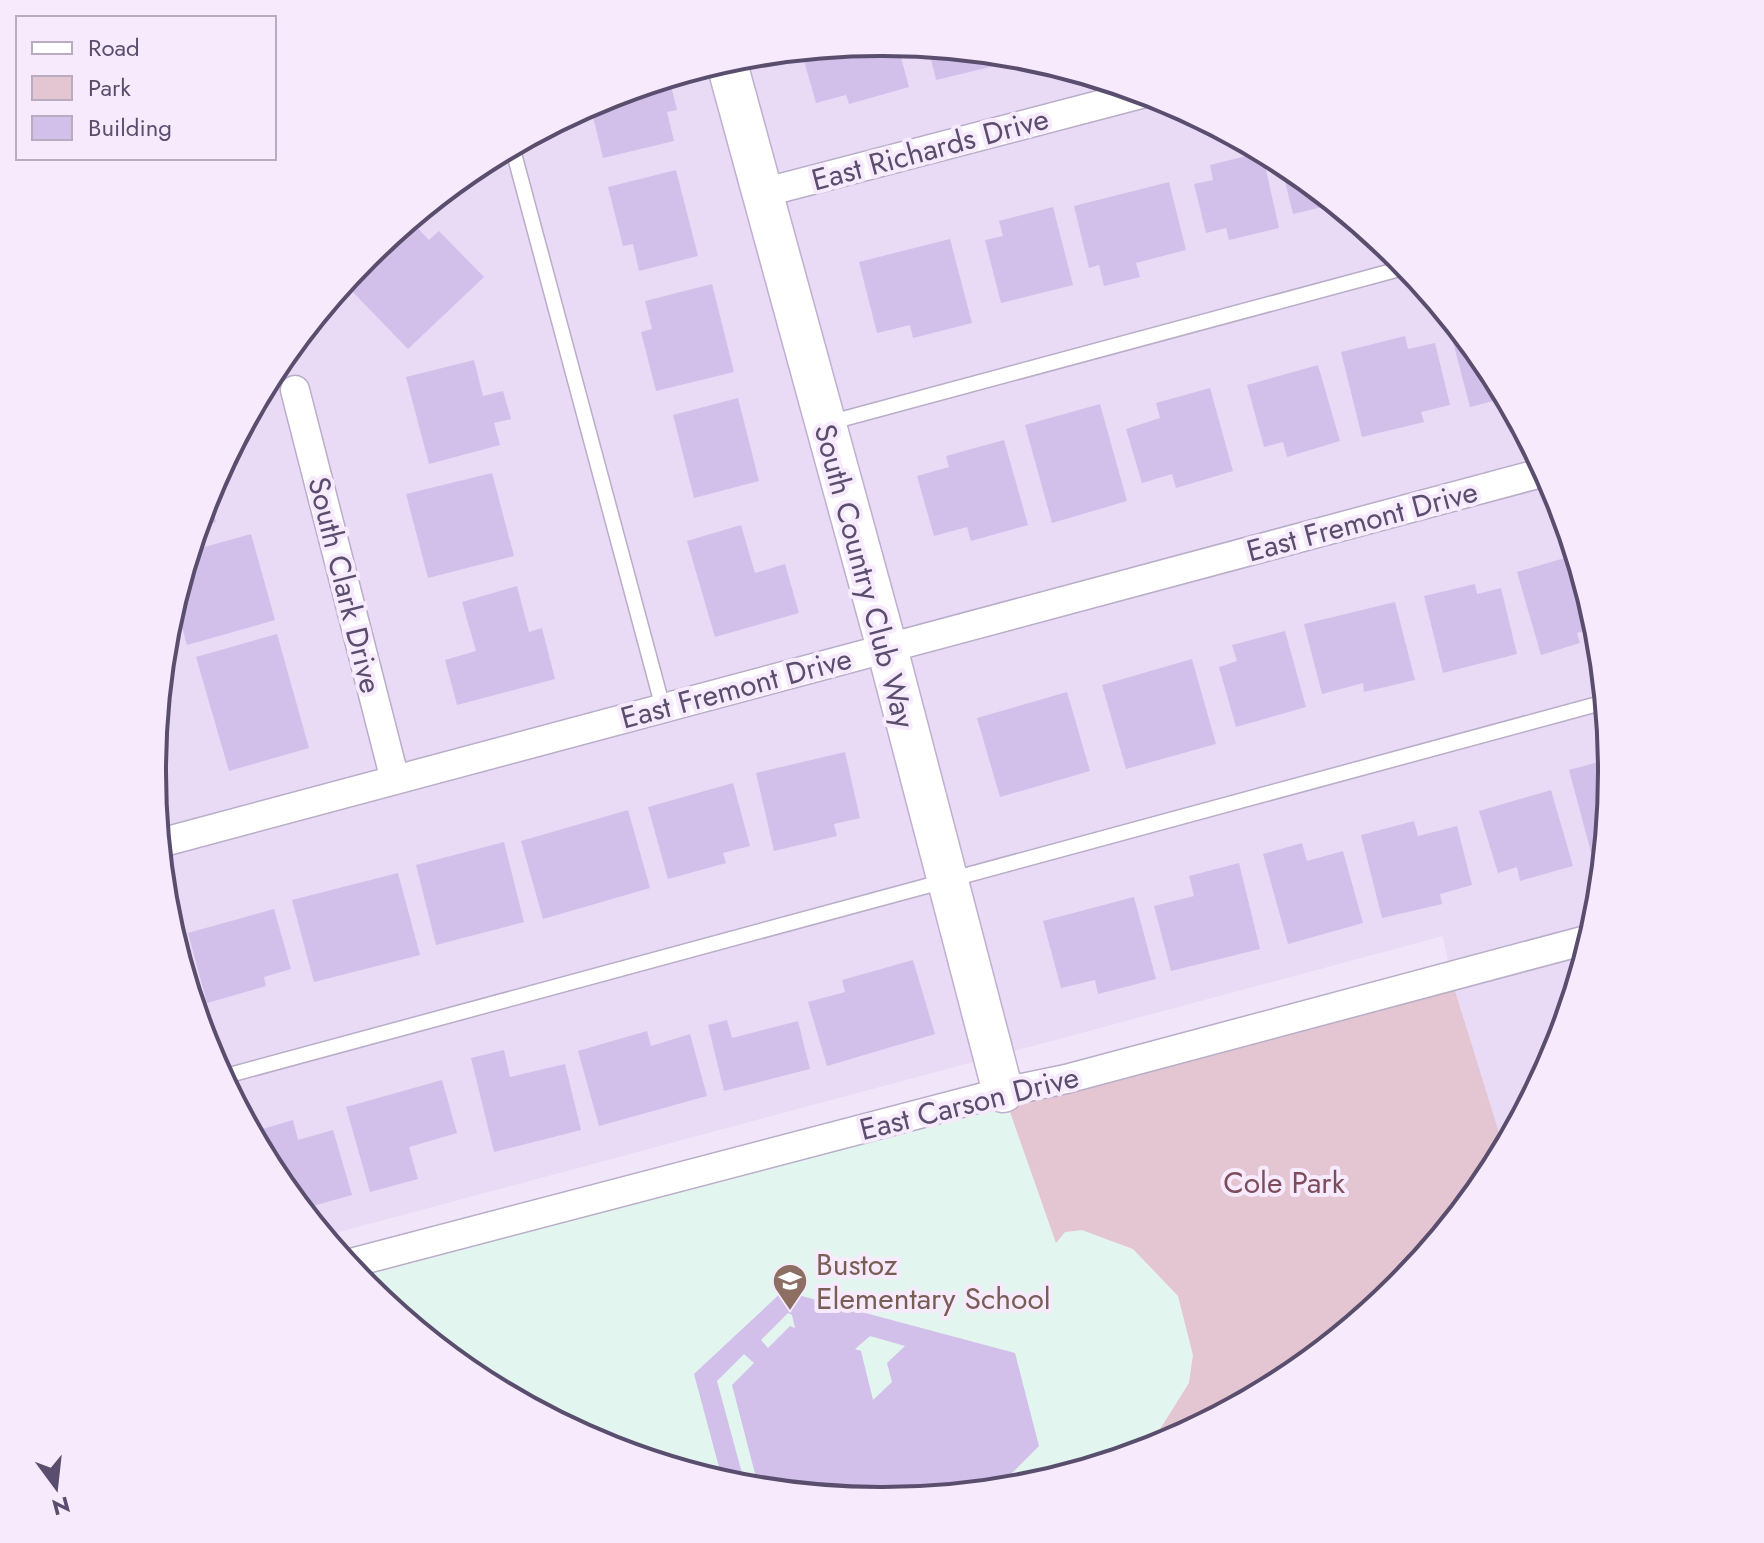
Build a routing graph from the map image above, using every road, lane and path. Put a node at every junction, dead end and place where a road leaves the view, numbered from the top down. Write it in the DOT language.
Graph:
graph roads {
  1 [pos="729,73"];
  2 [pos="1124,98"];
  3 [pos="515,158"];
  4 [pos="762,193"];
  5 [pos="1393,271"];
  6 [pos="295,390"];
  7 [pos="824,424"];
  8 [pos="1533,475"];
  9 [pos="887,648"];
  10 [pos="1594,705"];
  11 [pos="663,708"];
  12 [pos="395,780"];
  13 [pos="170,840"];
  14 [pos="946,879"];
  15 [pos="1576,943"];
  16 [pos="234,1074"];
  17 [pos="1003,1092"];
  18 [pos="360,1260"];
  1 -- 4 [label="street, South Country Club Way"];
  2 -- 4 [label="street, East Richards Drive"];
  3 -- 11 [label="lane"];
  4 -- 7 [label="street, South Country Club Way"];
  5 -- 7 [label="lane"];
  6 -- 12 [label="street, South Clark Drive"];
  7 -- 9 [label="street, South Country Club Way"];
  8 -- 9 [label="street, East Fremont Drive"];
  9 -- 11 [label="street, East Fremont Drive"];
  9 -- 14 [label="street, South Country Club Way"];
  10 -- 14 [label="lane"];
  11 -- 12 [label="street, East Fremont Drive"];
  12 -- 13 [label="street, East Fremont Drive"];
  14 -- 16 [label="lane"];
  14 -- 17 [label="street, South Country Club Way"];
  15 -- 17 [label="street, East Carson Drive"];
  17 -- 18 [label="street, East Carson Drive"];
}
